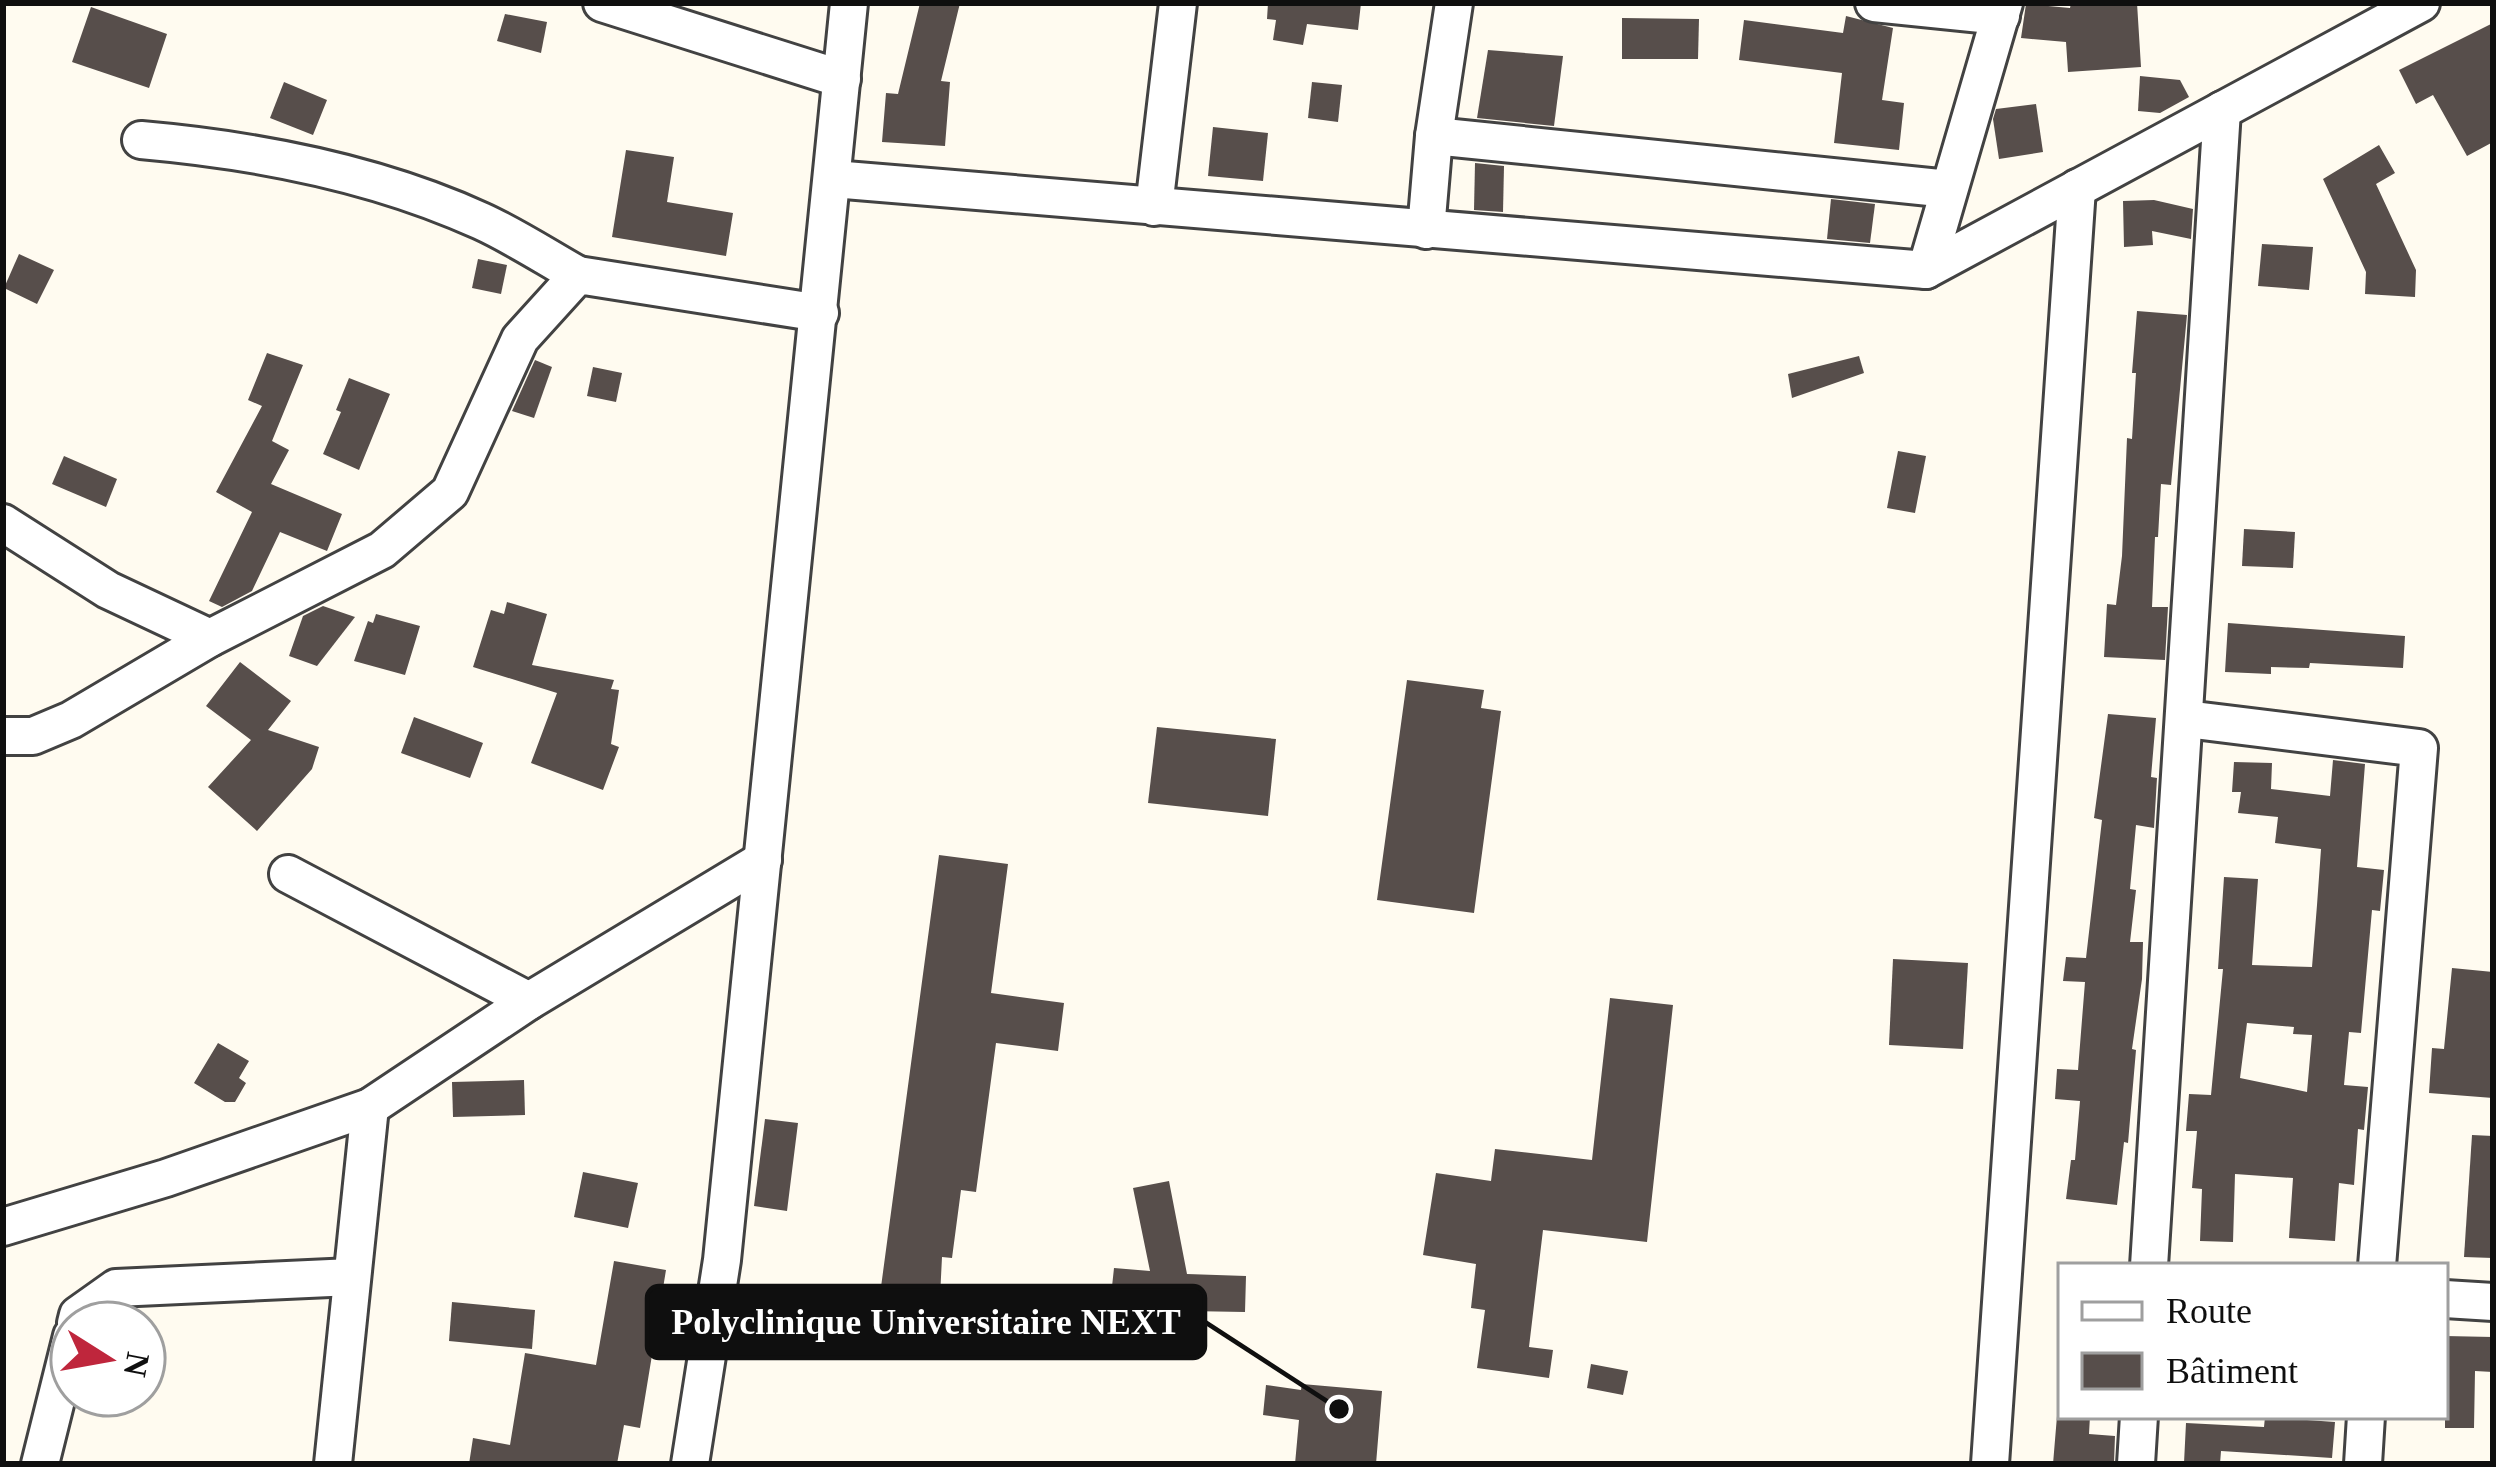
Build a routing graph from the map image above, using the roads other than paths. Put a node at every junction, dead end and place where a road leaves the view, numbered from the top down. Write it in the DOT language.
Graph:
graph roads {
  1 [pos="602,3"];
  2 [pos="849,3"];
  3 [pos="1178,3"];
  4 [pos="1454,3"];
  5 [pos="1874,3"];
  6 [pos="2421,3"];
  7 [pos="2002,9"];
  8 [pos="842,79"];
  9 [pos="2222,110"];
  10 [pos="1434,136"];
  11 [pos="141,140"];
  12 [pos="833,179"];
  13 [pos="2077,188"];
  14 [pos="1949,189"];
  15 [pos="1154,207"];
  16 [pos="1426,230"];
  17 [pos="1926,270"];
  18 [pos="578,275"];
  19 [pos="820,313"];
  20 [pos="3,523"];
  21 [pos="210,638"];
  22 [pos="2186,719"];
  23 [pos="3,736"];
  24 [pos="764,860"];
  25 [pos="288,874"];
  26 [pos="529,1001"];
  27 [pos="370,1107"];
  28 [pos="3,1227"];
  29 [pos="2149,1263"];
  30 [pos="2377,1263"];
  31 [pos="352,1277"];
  32 [pos="101,1299"];
  33 [pos="2448,1299"];
  34 [pos="2493,1302"];
  35 [pos="51,1419"];
  36 [pos="2139,1419"];
  37 [pos="2366,1419"];
  38 [pos="40,1464"];
  39 [pos="333,1464"];
  40 [pos="690,1464"];
  41 [pos="1990,1464"];
  42 [pos="2135,1464"];
  43 [pos="2363,1464"];
  1 -- 8 [label="street"];
  2 -- 8 [label="street"];
  3 -- 15 [label="street"];
  4 -- 10 [label="street"];
  5 -- 7 [label="street"];
  6 -- 9 [label="street"];
  7 -- 14 [label="street"];
  8 -- 12 [label="street"];
  9 -- 13 [label="street"];
  9 -- 22 [label="street"];
  10 -- 14 [label="street"];
  10 -- 16 [label="street"];
  11 -- 18 [label="street"];
  12 -- 15 [label="street"];
  12 -- 19 [label="street"];
  13 -- 17 [label="street"];
  13 -- 41 [label="street"];
  14 -- 17 [label="street"];
  15 -- 16 [label="street"];
  16 -- 17 [label="street"];
  18 -- 19 [label="street"];
  18 -- 21 [label="street"];
  19 -- 24 [label="street"];
  20 -- 21 [label="street"];
  21 -- 23 [label="street"];
  22 -- 29 [label="street"];
  22 -- 30 [label="street"];
  24 -- 26 [label="street"];
  24 -- 40 [label="street"];
  25 -- 26 [label="street"];
  26 -- 27 [label="street"];
  27 -- 28 [label="street"];
  27 -- 31 [label="street"];
  31 -- 32 [label="street"];
  31 -- 39 [label="street"];
  33 -- 34 [label="street"];
  35 -- 38 [label="street"];
  36 -- 42 [label="street"];
  37 -- 43 [label="street"];
}
